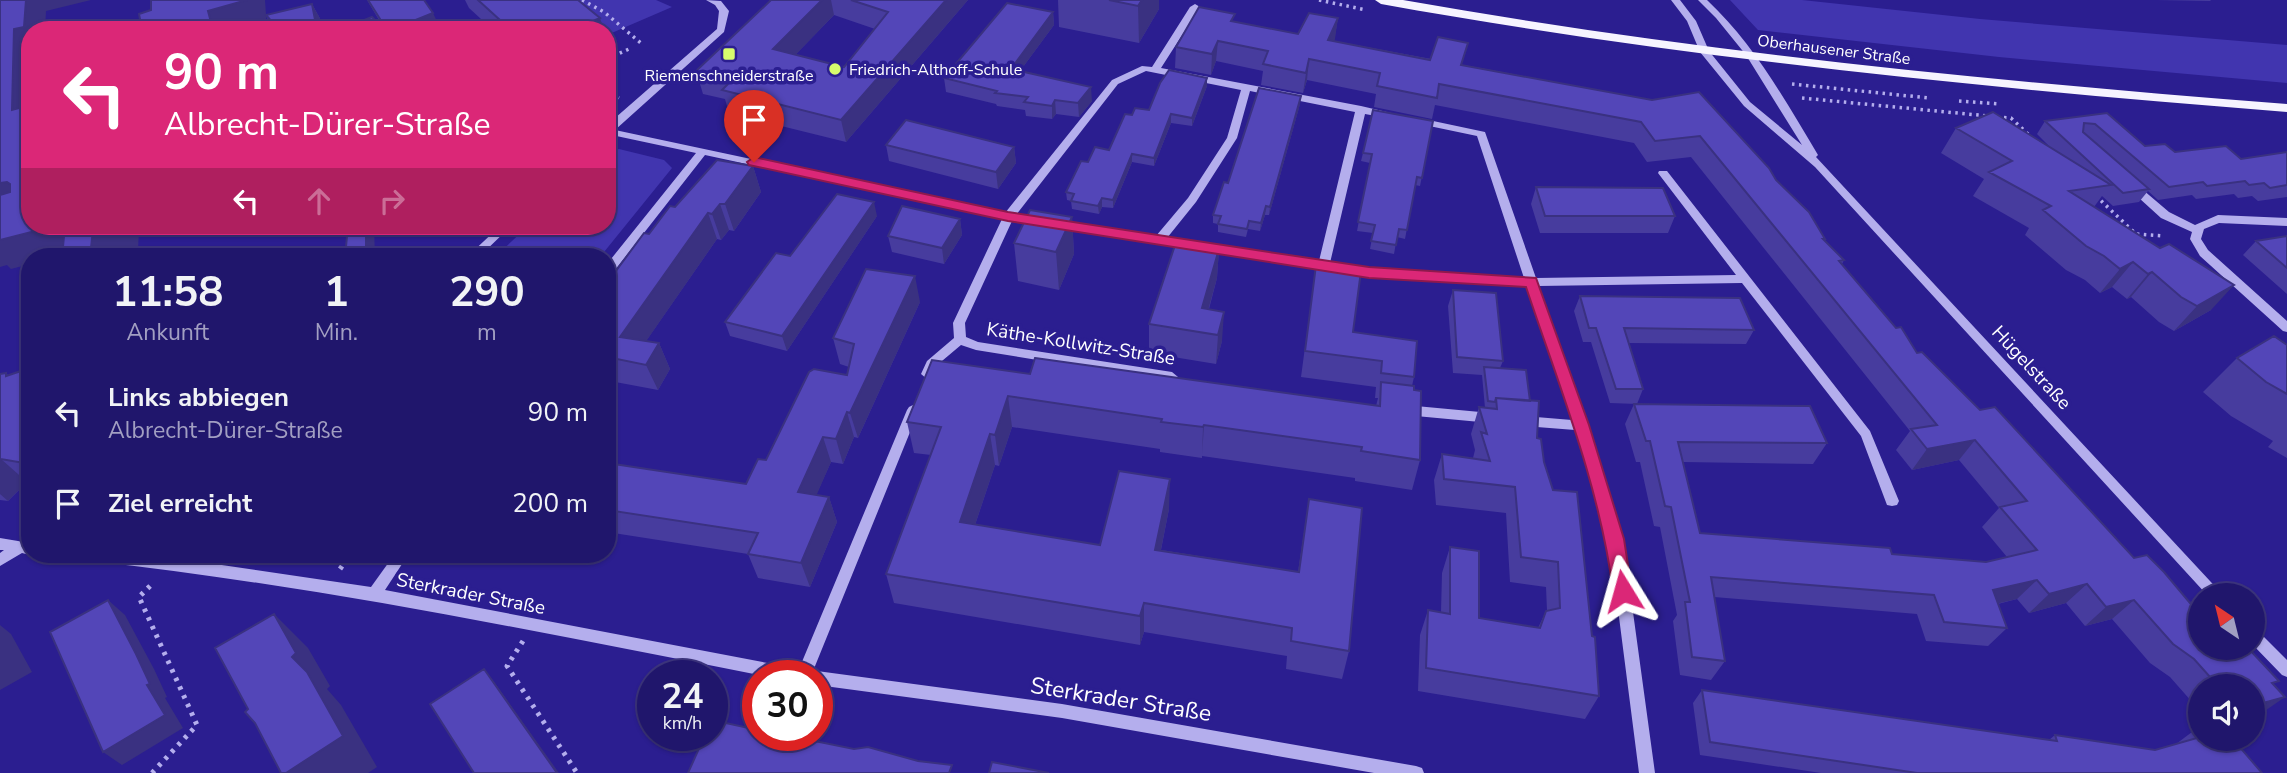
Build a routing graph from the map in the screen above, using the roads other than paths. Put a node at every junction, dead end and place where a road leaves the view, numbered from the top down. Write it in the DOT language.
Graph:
graph roads {
  1 [pos="710,0"];
  2 [pos="1381,0"];
  3 [pos="1675,0"];
  4 [pos="1702,0"];
  5 [pos="1195,7"];
  6 [pos="1705,52"];
  7 [pos="1753,58"];
  8 [pos="1155,70"];
  9 [pos="1246,88"];
  10 [pos="2287,108"];
  11 [pos="1361,109"];
  12 [pos="616,123"];
  13 [pos="616,133"];
  14 [pos="703,151"];
  15 [pos="1819,165"];
  16 [pos="1663,173"];
  17 [pos="2120,176"];
  18 [pos="1008,216"];
  19 [pos="2287,222"];
  20 [pos="496,235"];
  21 [pos="2197,235"];
  22 [pos="1159,240"];
  23 [pos="482,248"];
  24 [pos="616,261"];
  25 [pos="1324,265"];
  26 [pos="1745,279"];
  27 [pos="1531,282"];
  28 [pos="2287,328"];
  29 [pos="960,338"];
  30 [pos="1188,380"];
  31 [pos="1390,408"];
  32 [pos="1580,425"];
  33 [pos="1892,501"];
  34 [pos="0,544"];
  35 [pos="21,548"];
  36 [pos="21,551"];
  37 [pos="0,560"];
  38 [pos="216,563"];
  39 [pos="396,563"];
  40 [pos="2205,583"];
  41 [pos="374,595"];
  42 [pos="2265,647"];
  43 [pos="809,660"];
  44 [pos="742,665"];
  45 [pos="2287,670"];
  46 [pos="833,680"];
  47 [pos="1416,773"];
  48 [pos="1647,773"];
  1 -- 12 [label="street"];
  2 -- 6 [label="main road, Oberhausener Straße"];
  3 -- 6 [label="street, Hügelstraße"];
  4 -- 7 [label="street, Hügelstraße"];
  5 -- 8 [label="street"];
  6 -- 7 [label="main road, Oberhausener Straße"];
  6 -- 15 [label="street, Hügelstraße"];
  7 -- 10 [label="main road, Oberhausener Straße"];
  7 -- 15 [label="street, Hügelstraße"];
  8 -- 9 [label="street"];
  8 -- 18 [label="street, Käthe-Kollwitz-Straße"];
  9 -- 11 [label="street"];
  9 -- 22 [label="street"];
  11 -- 25 [label="street"];
  11 -- 27 [label="street"];
  13 -- 14 [label="street"];
  14 -- 18 [label="street"];
  14 -- 24 [label="street"];
  15 -- 40 [label="street, Hügelstraße"];
  16 -- 26 [label="street"];
  17 -- 21 [label="street"];
  18 -- 22 [label="street"];
  18 -- 29 [label="street, Käthe-Kollwitz-Straße"];
  19 -- 21 [label="street"];
  20 -- 23 [label="street"];
  21 -- 28 [label="street"];
  22 -- 25 [label="street"];
  25 -- 27 [label="street"];
  26 -- 27 [label="street"];
  26 -- 33 [label="street"];
  27 -- 32 [label="street"];
  29 -- 30 [label="street, Käthe-Kollwitz-Straße"];
  29 -- 43 [label="street"];
  31 -- 32 [label="street"];
  32 -- 48 [label="street"];
  34 -- 35 [label="street"];
  36 -- 37 [label="street"];
  38 -- 41 [label="street, Sterkrader Straße"];
  39 -- 41 [label="street"];
  41 -- 44 [label="street, Sterkrader Straße"];
  42 -- 45 [label="street"];
  46 -- 47 [label="street, Sterkrader Straße"];
}
